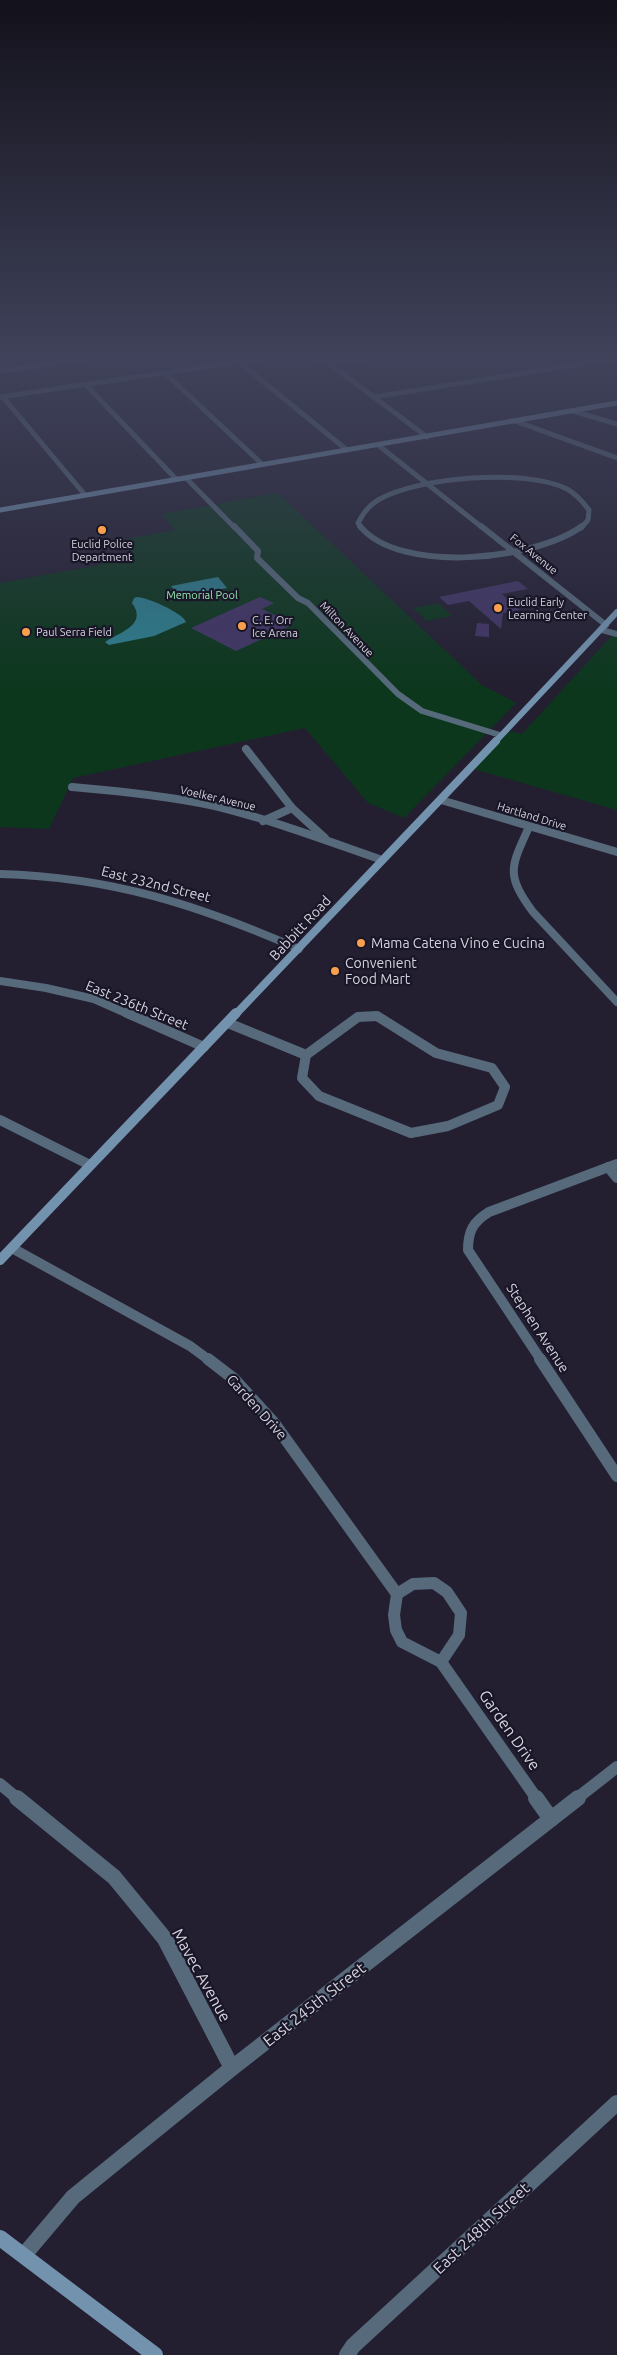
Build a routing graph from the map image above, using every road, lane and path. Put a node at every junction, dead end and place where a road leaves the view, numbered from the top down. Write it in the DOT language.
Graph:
graph roads {
  1 [pos="62,468"];
  2 [pos="165,468"];
  3 [pos="241,468"];
  4 [pos="407,468"];
  5 [pos="186,478"];
  6 [pos="176,479"];
  7 [pos="429,485"];
  8 [pos="85,495"];
  9 [pos="0,510"];
  10 [pos="514,551"];
  11 [pos="617,612"];
  12 [pos="604,627"];
  13 [pos="617,634"];
  14 [pos="500,735"];
  15 [pos="246,749"];
  16 [pos="72,787"];
  17 [pos="441,800"];
  18 [pos="292,808"];
  19 [pos="264,821"];
  20 [pos="529,827"];
  21 [pos="328,841"];
  22 [pos="617,852"];
  23 [pos="382,860"];
  24 [pos="0,874"];
  25 [pos="299,949"];
  26 [pos="0,981"];
  27 [pos="617,1002"];
  28 [pos="228,1023"];
  29 [pos="204,1047"];
  30 [pos="306,1055"];
  31 [pos="0,1120"];
  32 [pos="90,1165"];
  33 [pos="613,1166"];
  34 [pos="617,1178"];
  35 [pos="12,1248"];
  36 [pos="0,1260"];
  37 [pos="617,1476"];
  38 [pos="397,1594"];
  39 [pos="441,1662"];
  40 [pos="617,1767"];
  41 [pos="0,1784"];
  42 [pos="551,1819"];
  43 [pos="232,2068"];
  44 [pos="617,2103"];
  45 [pos="0,2238"];
  46 [pos="24,2255"];
  47 [pos="155,2355"];
  48 [pos="347,2355"];
  1 -- 8 [label="street"];
  2 -- 6 [label="street"];
  3 -- 5 [label="main road"];
  4 -- 7 [label="street, Fox Avenue"];
  5 -- 6 [label="main road"];
  5 -- 14 [label="street, Milton Avenue"];
  6 -- 8 [label="main road"];
  7 -- 10 [label="street, Fox Avenue"];
  7 -- 10 [label="street"];
  7 -- 10 [label="street"];
  8 -- 9 [label="main road"];
  10 -- 12 [label="street, Fox Avenue"];
  11 -- 12 [label="main road, Babbitt Road"];
  12 -- 13 [label="street"];
  12 -- 14 [label="main road, Babbitt Road"];
  14 -- 17 [label="main road, Babbitt Road"];
  15 -- 18 [label="street"];
  16 -- 19 [label="street, Voelker Avenue"];
  17 -- 20 [label="street, Hartland Drive"];
  17 -- 23 [label="main road, Babbitt Road"];
  18 -- 19 [label="street"];
  18 -- 21 [label="street"];
  19 -- 21 [label="street, Voelker Avenue"];
  20 -- 22 [label="street, Hartland Drive"];
  20 -- 27 [label="street"];
  21 -- 23 [label="street, Voelker Avenue"];
  23 -- 25 [label="main road, Babbitt Road"];
  24 -- 25 [label="street, East 232nd Street"];
  25 -- 28 [label="main road, Babbitt Road"];
  26 -- 29 [label="street, East 236th Street"];
  28 -- 29 [label="main road, Babbitt Road"];
  28 -- 30 [label="street"];
  29 -- 32 [label="main road, Babbitt Road"];
  30 -- 30 [label="street"];
  31 -- 32 [label="street"];
  32 -- 35 [label="main road, Babbitt Road"];
  33 -- 34 [label="street"];
  33 -- 37 [label="street, Stephen Avenue"];
  35 -- 36 [label="main road, Babbitt Road"];
  35 -- 38 [label="street, Garden Drive"];
  38 -- 39 [label="street, Garden Drive"];
  38 -- 39 [label="street"];
  39 -- 42 [label="street, Garden Drive"];
  40 -- 42 [label="street, East 245th Street"];
  41 -- 43 [label="street, Mavec Avenue"];
  42 -- 43 [label="street, East 245th Street"];
  43 -- 46 [label="street, East 245th Street"];
  44 -- 48 [label="street, East 248th Street"];
  45 -- 46 [label="main road"];
  46 -- 47 [label="main road"];
}
